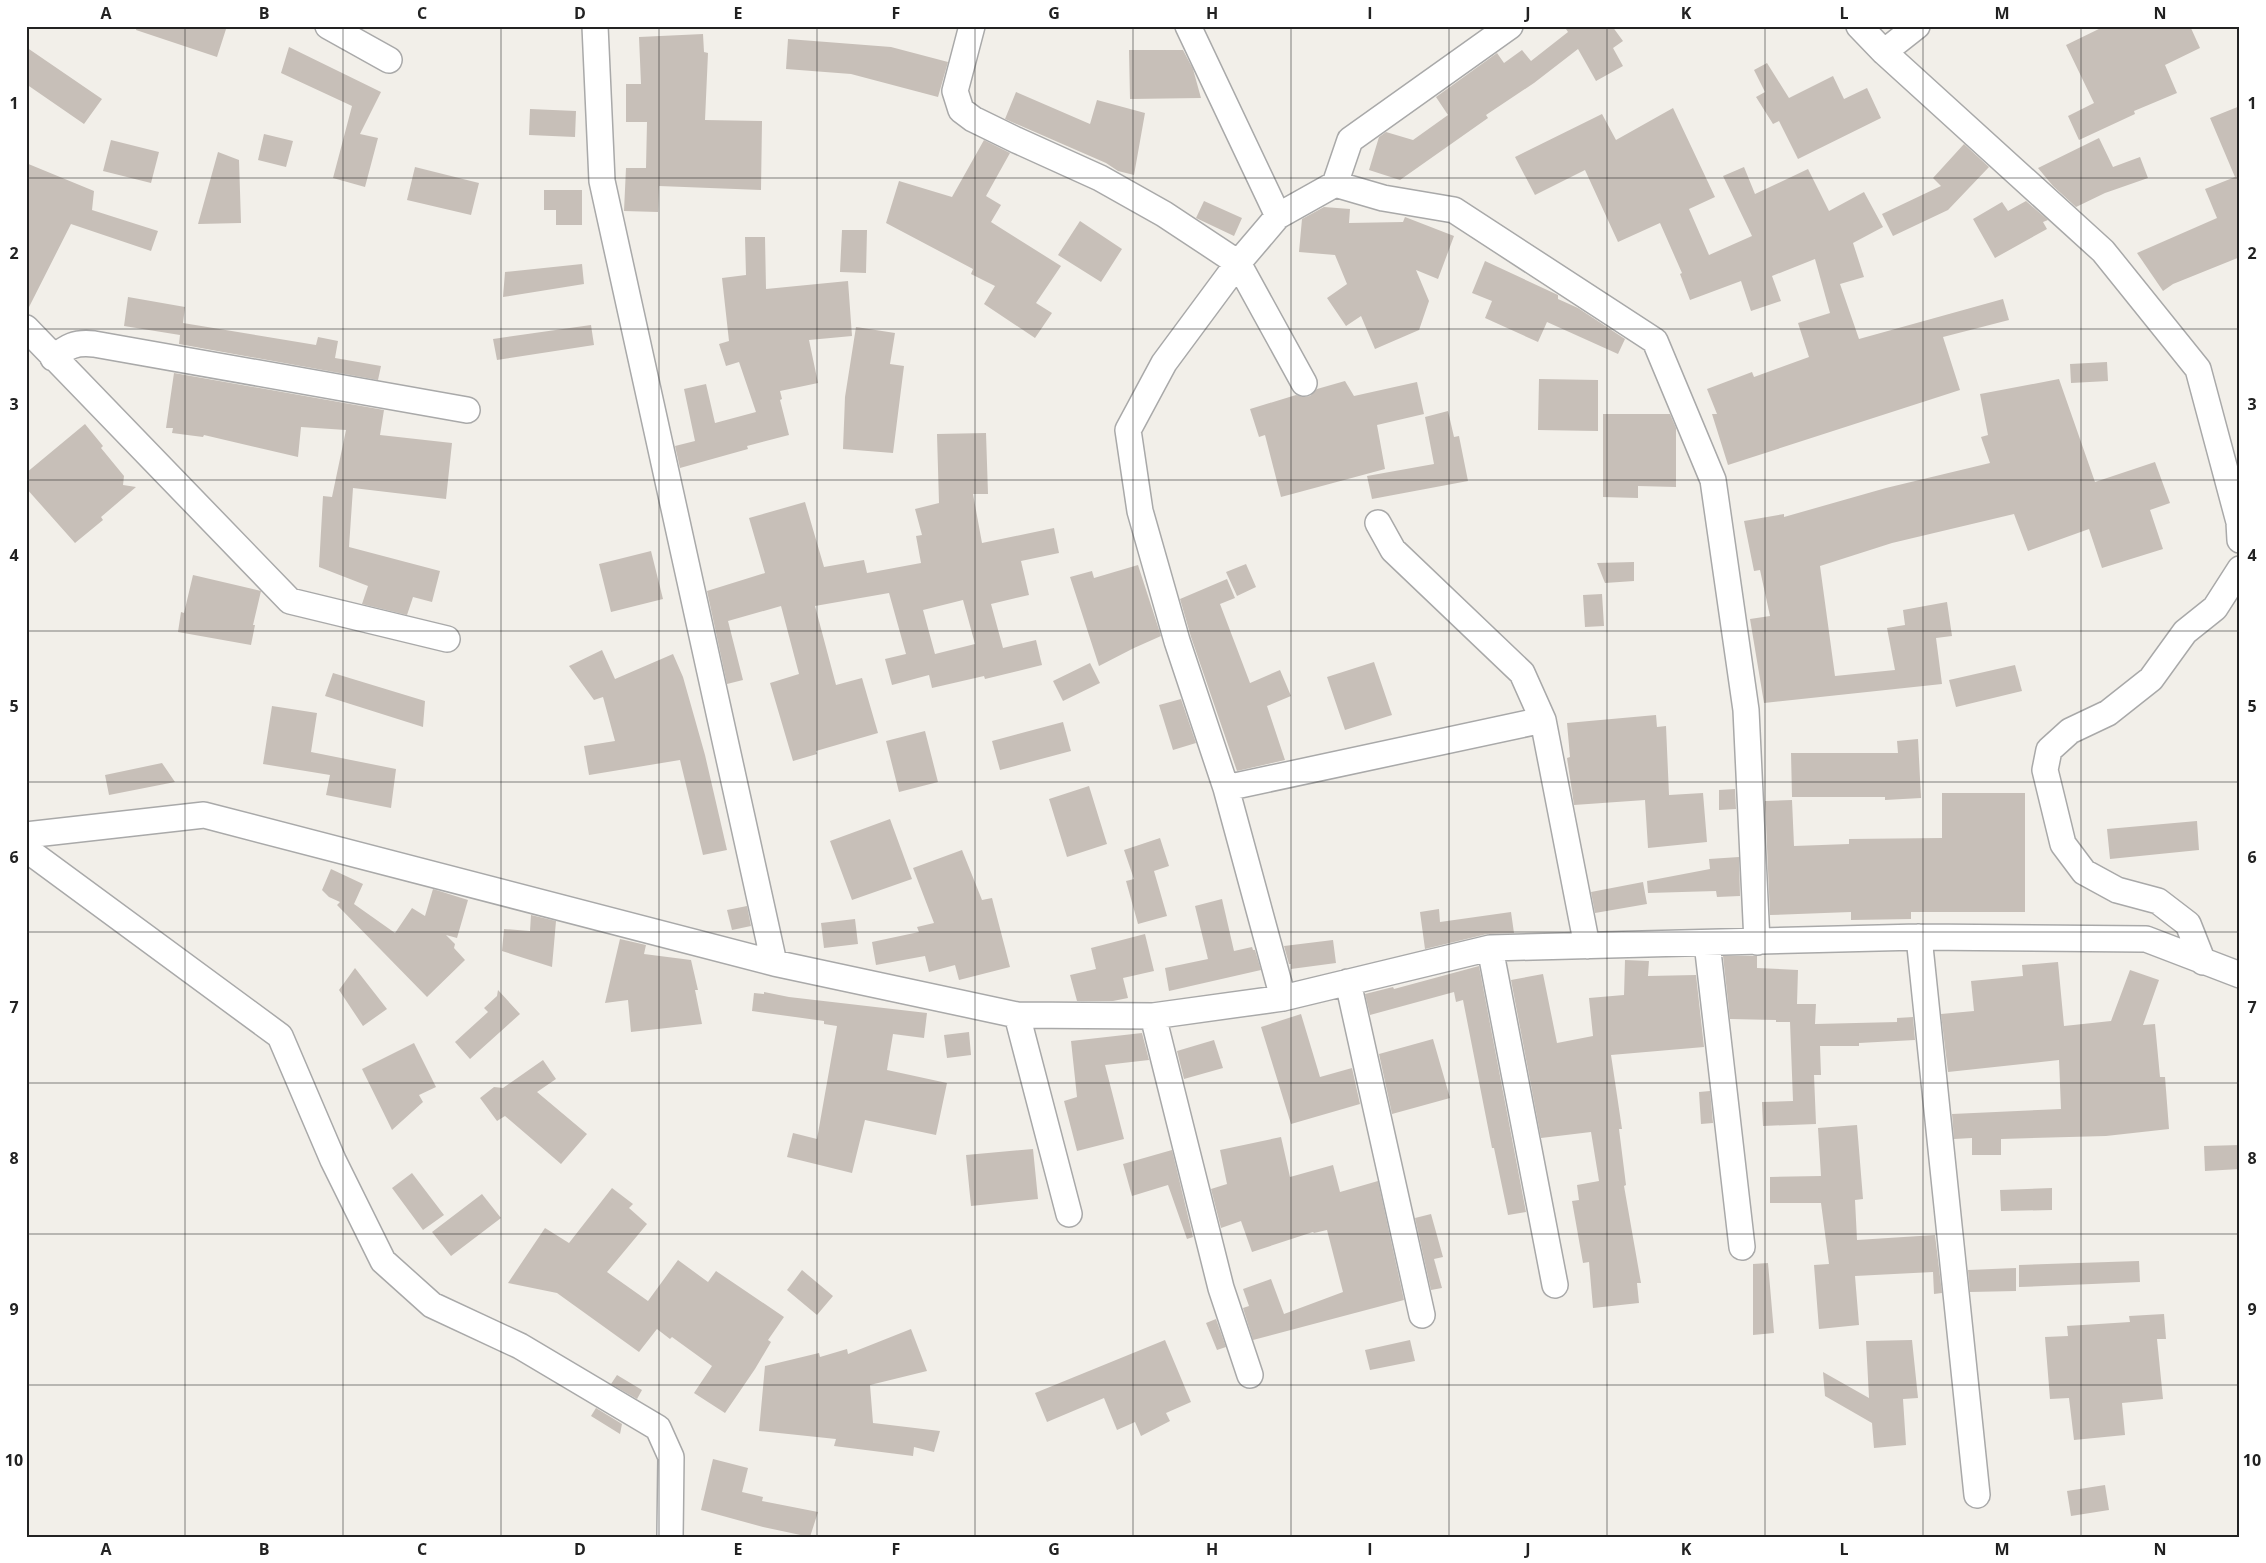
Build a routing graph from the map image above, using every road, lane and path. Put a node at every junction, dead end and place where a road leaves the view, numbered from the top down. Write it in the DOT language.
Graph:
graph roads {
  1 [pos="328,26"];
  2 [pos="595,26"];
  3 [pos="972,26"];
  4 [pos="1188,26"];
  5 [pos="1859,26"];
  6 [pos="1917,26"];
  7 [pos="1508,27"];
  8 [pos="1884,52"];
  9 [pos="389,60"];
  10 [pos="1335,184"];
  11 [pos="1278,216"];
  12 [pos="1238,263"];
  13 [pos="26,328"];
  14 [pos="53,358"];
  15 [pos="1304,383"];
  16 [pos="467,410"];
  17 [pos="1378,524"];
  18 [pos="2240,540"];
  19 [pos="2240,570"];
  20 [pos="447,639"];
  21 [pos="1543,720"];
  22 [pos="1226,788"];
  23 [pos="26,835"];
  24 [pos="26,849"];
  25 [pos="1919,937"];
  26 [pos="1758,942"];
  27 [pos="1707,943"];
  28 [pos="1587,946"];
  29 [pos="1490,948"];
  30 [pos="2203,962"];
  31 [pos="774,963"];
  32 [pos="2240,975"];
  33 [pos="1348,982"];
  34 [pos="1283,998"];
  35 [pos="1017,1016"];
  36 [pos="1153,1016"];
  37 [pos="1069,1214"];
  38 [pos="1742,1248"];
  39 [pos="1555,1285"];
  40 [pos="1422,1315"];
  41 [pos="1250,1375"];
  42 [pos="1977,1495"];
  43 [pos="670,1537"];
  1 -- 9 [label="street"];
  2 -- 31 [label="street"];
  3 -- 12 [label="street"];
  4 -- 11 [label="street"];
  5 -- 8 [label="street"];
  6 -- 8 [label="street"];
  7 -- 10 [label="street"];
  8 -- 18 [label="street"];
  10 -- 11 [label="street"];
  10 -- 26 [label="street"];
  11 -- 12 [label="street"];
  12 -- 15 [label="street"];
  12 -- 22 [label="street"];
  13 -- 14 [label="street"];
  14 -- 16 [label="street"];
  14 -- 20 [label="street"];
  17 -- 21 [label="street"];
  19 -- 30 [label="street"];
  21 -- 22 [label="street"];
  21 -- 28 [label="street"];
  22 -- 34 [label="street"];
  23 -- 31 [label="street"];
  24 -- 43 [label="street"];
  25 -- 26 [label="street"];
  25 -- 30 [label="street"];
  25 -- 42 [label="street"];
  26 -- 27 [label="street"];
  27 -- 28 [label="street"];
  27 -- 38 [label="street"];
  28 -- 29 [label="street"];
  29 -- 33 [label="street"];
  29 -- 39 [label="street"];
  30 -- 32 [label="street"];
  31 -- 35 [label="street"];
  33 -- 34 [label="street"];
  33 -- 40 [label="street"];
  34 -- 36 [label="street"];
  35 -- 36 [label="street"];
  35 -- 37 [label="street"];
  36 -- 41 [label="street"];
}
